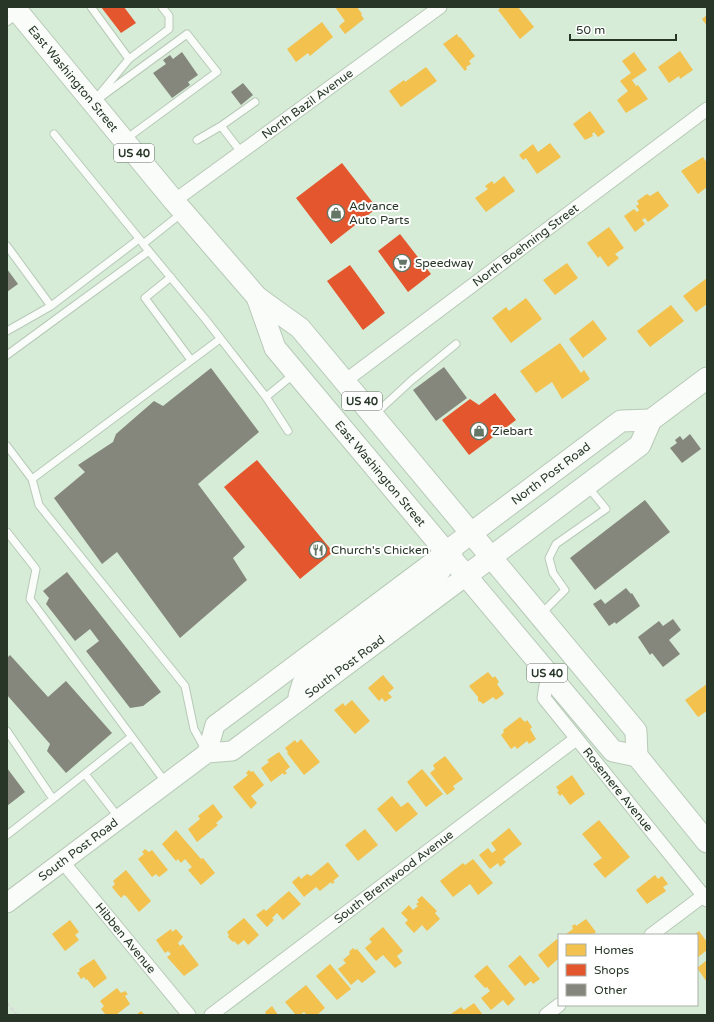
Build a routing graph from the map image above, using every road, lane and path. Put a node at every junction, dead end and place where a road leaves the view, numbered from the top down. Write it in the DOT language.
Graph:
graph roads {
  1 [pos="91,7"];
  2 [pos="162,7"];
  3 [pos="440,7"];
  4 [pos="13,14"];
  5 [pos="129,59"];
  6 [pos="255,102"];
  7 [pos="93,103"];
  8 [pos="707,109"];
  9 [pos="221,126"];
  10 [pos="54,134"];
  11 [pos="124,140"];
  12 [pos="197,140"];
  13 [pos="241,152"];
  14 [pos="179,207"];
  15 [pos="141,242"];
  16 [pos="7,246"];
  17 [pos="149,251"];
  18 [pos="171,278"];
  19 [pos="257,297"];
  20 [pos="51,306"];
  21 [pos="7,330"];
  22 [pos="220,339"];
  23 [pos="456,344"];
  24 [pos="7,355"];
  25 [pos="191,360"];
  26 [pos="296,373"];
  27 [pos="707,378"];
  28 [pos="345,382"];
  29 [pos="266,397"];
  30 [pos="373,415"];
  31 [pos="651,420"];
  32 [pos="288,431"];
  33 [pos="7,446"];
  34 [pos="32,479"];
  35 [pos="587,485"];
  36 [pos="7,532"];
  37 [pos="456,546"];
  38 [pos="479,566"];
  39 [pos="540,615"];
  40 [pos="548,673"];
  41 [pos="296,703"];
  42 [pos="7,731"];
  43 [pos="131,737"];
  44 [pos="576,739"];
  45 [pos="207,753"];
  46 [pos="637,756"];
  47 [pos="85,774"];
  48 [pos="166,783"];
  49 [pos="53,799"];
  50 [pos="119,818"];
  51 [pos="7,835"];
  52 [pos="707,842"];
  53 [pos="62,861"];
  54 [pos="705,898"];
  55 [pos="7,902"];
  56 [pos="653,934"];
  57 [pos="7,1003"];
  58 [pos="558,1006"];
  59 [pos="17,1015"];
  60 [pos="189,1015"];
  61 [pos="211,1015"];
  62 [pos="546,1015"];
  1 -- 5 [label="lane"];
  2 -- 5 [label="lane"];
  3 -- 13 [label="street, North Bazil Avenue"];
  4 -- 7 [label="main road, East Washington Street / US 40"];
  5 -- 7 [label="lane"];
  6 -- 9 [label="lane"];
  7 -- 11 [label="main road, East Washington Street / US 40"];
  7 -- 11 [label="lane"];
  8 -- 28 [label="street, North Boehning Street"];
  9 -- 12 [label="lane"];
  9 -- 13 [label="lane"];
  10 -- 15 [label="lane"];
  11 -- 14 [label="main road, East Washington Street / US 40"];
  13 -- 14 [label="street, North Bazil Avenue"];
  14 -- 15 [label="lane"];
  14 -- 19 [label="main road, East Washington Street / US 40"];
  15 -- 17 [label="lane"];
  15 -- 20 [label="lane"];
  16 -- 20 [label="lane"];
  17 -- 18 [label="lane"];
  17 -- 24 [label="lane"];
  18 -- 22 [label="lane"];
  18 -- 25 [label="lane"];
  19 -- 26 [label="main road, East Washington Street / US 40"];
  19 -- 28 [label="main road, East Washington Street / US 40"];
  20 -- 21 [label="lane"];
  22 -- 25 [label="lane"];
  22 -- 29 [label="lane"];
  23 -- 30 [label="lane"];
  25 -- 34 [label="lane"];
  26 -- 29 [label="lane"];
  26 -- 37 [label="main road, East Washington Street / US 40"];
  27 -- 31 [label="main road"];
  28 -- 30 [label="main road, East Washington Street / US 40"];
  29 -- 32 [label="lane"];
  30 -- 37 [label="main road, East Washington Street / US 40"];
  31 -- 35 [label="main road"];
  31 -- 37 [label="main road, North Post Road"];
  33 -- 34 [label="lane"];
  34 -- 45 [label="lane"];
  35 -- 38 [label="main road"];
  35 -- 39 [label="lane"];
  36 -- 43 [label="lane"];
  37 -- 38 [label="main road, East Washington Street / US 40"];
  37 -- 38 [label="main road, East Washington Street / US 40"];
  37 -- 41 [label="main road"];
  37 -- 45 [label="main road"];
  38 -- 39 [label="main road, East Washington Street / US 40"];
  38 -- 40 [label="main road, East Washington Street / US 40"];
  38 -- 41 [label="main road, South Post Road"];
  39 -- 46 [label="main road, East Washington Street / US 40"];
  40 -- 44 [label="street, Rosemere Avenue"];
  40 -- 46 [label="main road, East Washington Street / US 40"];
  41 -- 45 [label="main road, South Post Road"];
  42 -- 49 [label="lane"];
  43 -- 47 [label="lane"];
  43 -- 48 [label="lane"];
  44 -- 54 [label="street, Rosemere Avenue"];
  44 -- 61 [label="street, South Brentwood Avenue"];
  45 -- 48 [label="main road, South Post Road"];
  46 -- 52 [label="main road"];
  47 -- 49 [label="lane"];
  47 -- 50 [label="lane"];
  48 -- 50 [label="main road, South Post Road"];
  49 -- 51 [label="lane"];
  50 -- 53 [label="main road, South Post Road"];
  53 -- 55 [label="main road, South Post Road"];
  53 -- 60 [label="street, Hibben Avenue"];
  54 -- 56 [label="street"];
  57 -- 59 [label="path"];
  58 -- 62 [label="street"];
}
